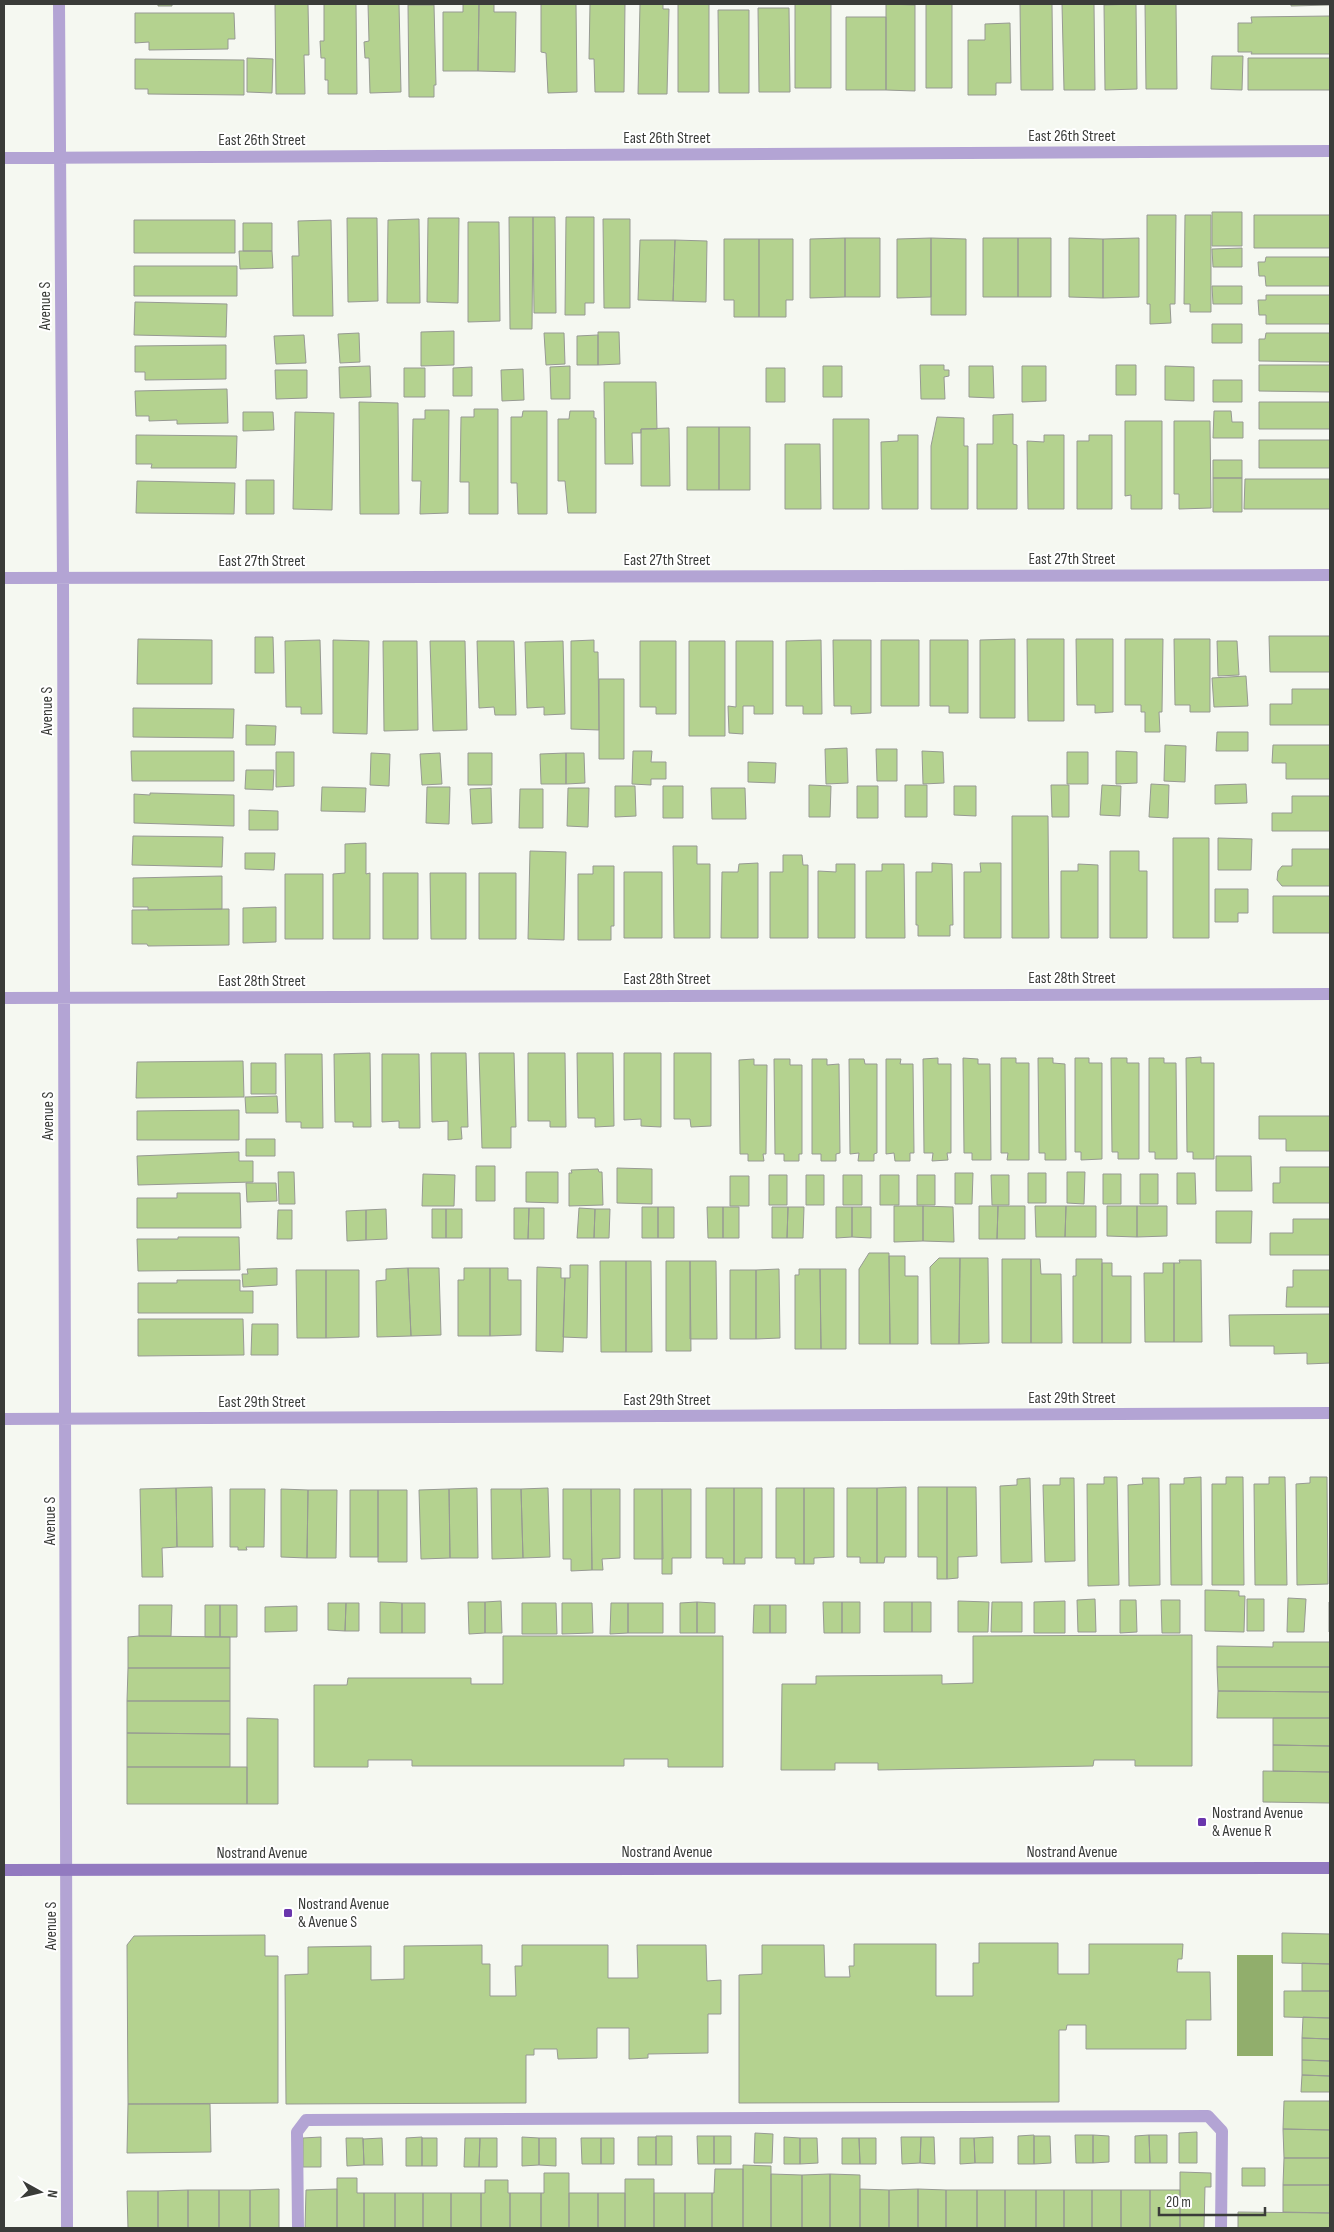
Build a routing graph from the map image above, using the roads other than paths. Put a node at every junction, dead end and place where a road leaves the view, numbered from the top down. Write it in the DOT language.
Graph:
graph roads {
  1 [pos="59,4"];
  2 [pos="1330,151"];
  3 [pos="60,157"];
  4 [pos="4,158"];
  5 [pos="1330,575"];
  6 [pos="4,578"];
  7 [pos="63,578"];
  8 [pos="1330,994"];
  9 [pos="4,998"];
  10 [pos="64,998"];
  11 [pos="1330,1414"];
  12 [pos="4,1419"];
  13 [pos="66,1419"];
  14 [pos="1330,1868"];
  15 [pos="67,1869"];
  16 [pos="4,1870"];
  17 [pos="67,2228"];
  18 [pos="298,2228"];
  19 [pos="1221,2228"];
  1 -- 3 [label="street, Avenue S"];
  2 -- 3 [label="street, East 26th Street"];
  3 -- 4 [label="street, East 26th Street"];
  3 -- 7 [label="street, Avenue S"];
  5 -- 7 [label="street, East 27th Street"];
  6 -- 7 [label="street, East 27th Street"];
  7 -- 10 [label="street, Avenue S"];
  8 -- 10 [label="street, East 28th Street"];
  9 -- 10 [label="street, East 28th Street"];
  10 -- 13 [label="street, Avenue S"];
  11 -- 13 [label="street, East 29th Street"];
  12 -- 13 [label="street, East 29th Street"];
  13 -- 15 [label="street, Avenue S"];
  14 -- 15 [label="main road, Nostrand Avenue"];
  15 -- 16 [label="main road, Nostrand Avenue"];
  15 -- 17 [label="street, Avenue S"];
  18 -- 19 [label="street"];
}
